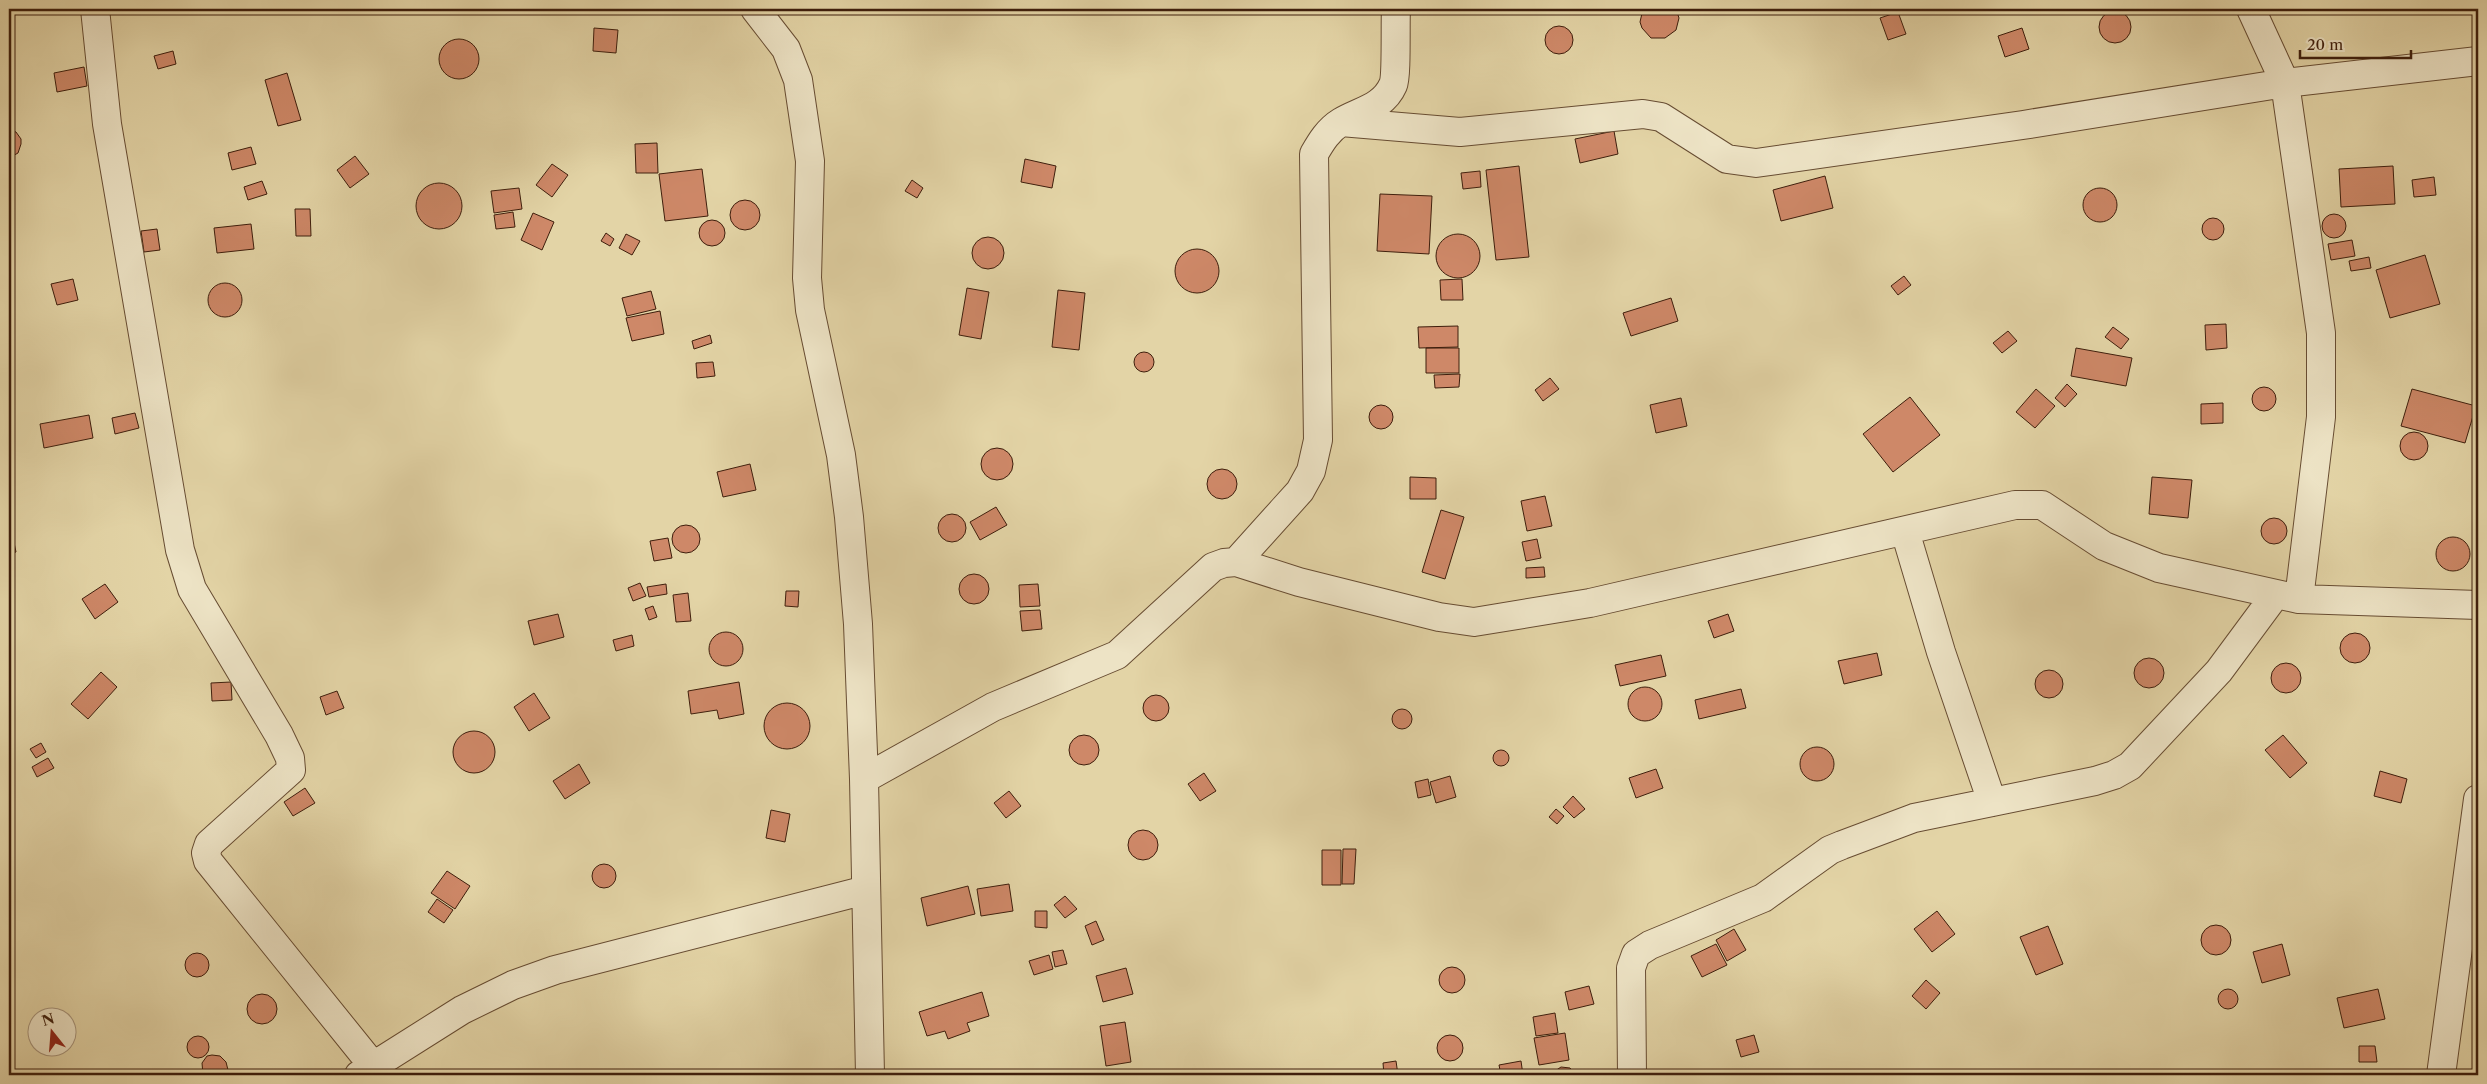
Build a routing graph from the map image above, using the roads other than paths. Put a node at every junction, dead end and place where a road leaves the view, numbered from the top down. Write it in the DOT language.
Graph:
graph roads {
  1 [pos="95,9"];
  2 [pos="755,9"];
  3 [pos="1396,9"];
  4 [pos="2251,9"];
  5 [pos="2478,61"];
  6 [pos="2285,83"];
  7 [pos="1341,122"];
  8 [pos="1904,531"];
  9 [pos="1236,562"];
  10 [pos="2287,596"];
  11 [pos="2478,605"];
  12 [pos="864,779"];
  13 [pos="2478,799"];
  14 [pos="1992,802"];
  15 [pos="866,890"];
  16 [pos="366,1071"];
  17 [pos="870,1075"];
  18 [pos="1632,1075"];
  19 [pos="2441,1075"];
  1 -- 16 [label="street"];
  2 -- 12 [label="street"];
  3 -- 7 [label="street"];
  4 -- 6 [label="street"];
  5 -- 6 [label="street"];
  6 -- 7 [label="street"];
  6 -- 10 [label="street"];
  7 -- 9 [label="street"];
  8 -- 9 [label="street"];
  8 -- 10 [label="street"];
  8 -- 14 [label="street"];
  9 -- 12 [label="street"];
  10 -- 11 [label="street"];
  10 -- 14 [label="street"];
  12 -- 15 [label="street"];
  13 -- 19 [label="street"];
  14 -- 18 [label="street"];
  15 -- 16 [label="street"];
  15 -- 17 [label="street"];
}
